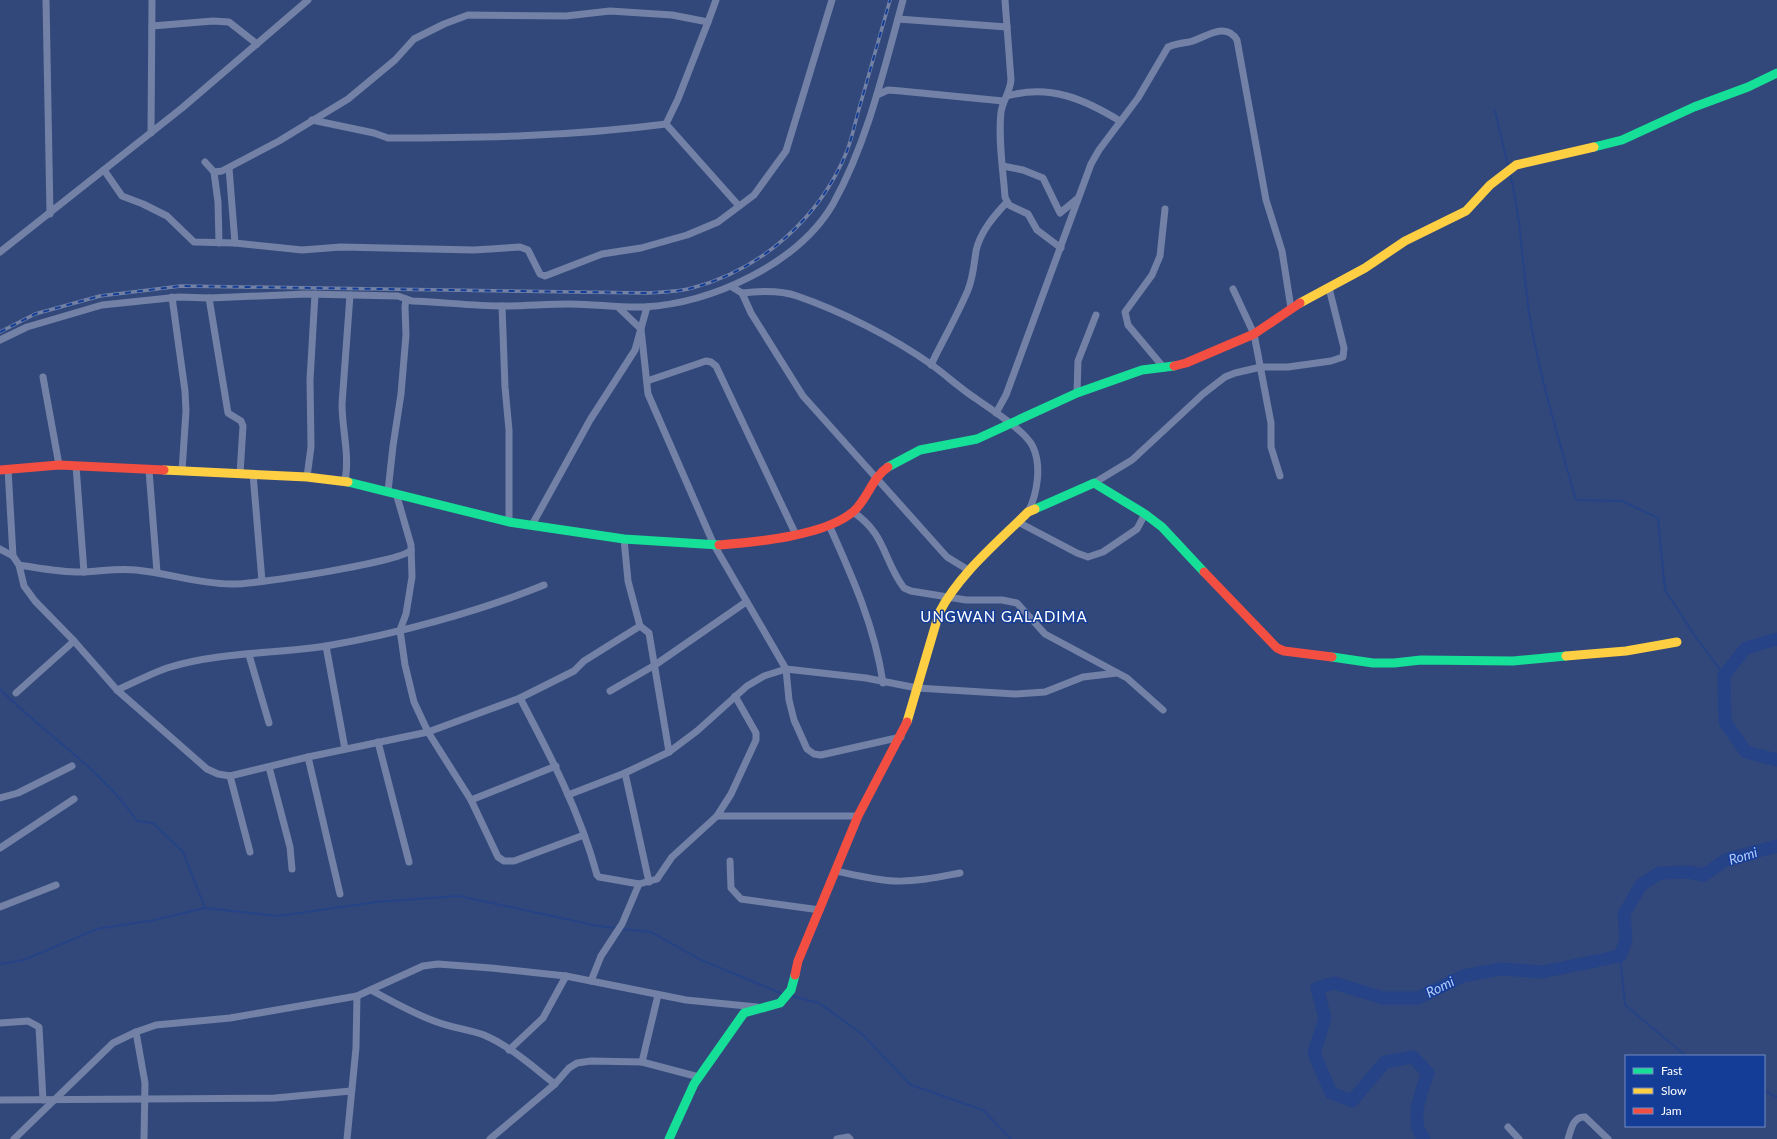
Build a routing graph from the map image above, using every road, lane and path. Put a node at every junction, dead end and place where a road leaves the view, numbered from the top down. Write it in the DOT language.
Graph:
graph roads {
  1 [pos="46,0"];
  2 [pos="152,0"];
  3 [pos="308,0"];
  4 [pos="716,0"];
  5 [pos="832,0"];
  6 [pos="903,0"];
  7 [pos="1005,0"];
  8 [pos="898,19"];
  9 [pos="708,22"];
  10 [pos="152,26"];
  11 [pos="1007,27"];
  12 [pos="257,44"];
  13 [pos="1777,73"];
  14 [pos="876,95"];
  15 [pos="1006,99"];
  16 [pos="312,120"];
  17 [pos="1120,121"];
  18 [pos="666,124"];
  19 [pos="151,133"];
  20 [pos="205,162"];
  21 [pos="1003,166"];
  22 [pos="229,168"];
  23 [pos="104,170"];
  24 [pos="214,172"];
  25 [pos="1078,199"];
  26 [pos="1007,202"];
  27 [pos="739,206"];
  28 [pos="1165,209"];
  29 [pos="50,214"];
  30 [pos="219,243"];
  31 [pos="235,243"];
  32 [pos="1061,248"];
  33 [pos="0,252"];
  34 [pos="732,286"];
  35 [pos="1329,288"];
  36 [pos="1234,289"];
  37 [pos="742,293"];
  38 [pos="315,294"];
  39 [pos="350,294"];
  40 [pos="172,297"];
  41 [pos="209,298"];
  42 [pos="406,299"];
  43 [pos="502,306"];
  44 [pos="647,307"];
  45 [pos="619,308"];
  46 [pos="1291,308"];
  47 [pos="1096,315"];
  48 [pos="641,329"];
  49 [pos="1254,334"];
  50 [pos="0,340"];
  51 [pos="931,365"];
  52 [pos="1261,367"];
  53 [pos="1164,368"];
  54 [pos="43,377"];
  55 [pos="647,381"];
  56 [pos="1077,393"];
  57 [pos="996,413"];
  58 [pos="1011,423"];
  59 [pos="58,465"];
  60 [pos="76,466"];
  61 [pos="4,470"];
  62 [pos="149,470"];
  63 [pos="182,471"];
  64 [pos="240,474"];
  65 [pos="253,474"];
  66 [pos="1280,476"];
  67 [pos="307,477"];
  68 [pos="876,479"];
  69 [pos="345,481"];
  70 [pos="1094,483"];
  71 [pos="392,492"];
  72 [pos="853,512"];
  73 [pos="1028,512"];
  74 [pos="1145,514"];
  75 [pos="509,522"];
  76 [pos="1018,522"];
  77 [pos="532,525"];
  78 [pos="829,526"];
  79 [pos="796,535"];
  80 [pos="624,539"];
  81 [pos="714,545"];
  82 [pos="0,549"];
  83 [pos="411,550"];
  84 [pos="13,556"];
  85 [pos="18,565"];
  86 [pos="970,571"];
  87 [pos="84,572"];
  88 [pos="157,572"];
  89 [pos="262,581"];
  90 [pos="544,585"];
  91 [pos="947,597"];
  92 [pos="746,602"];
  93 [pos="640,626"];
  94 [pos="400,630"];
  95 [pos="74,641"];
  96 [pos="1677,642"];
  97 [pos="326,646"];
  98 [pos="249,655"];
  99 [pos="655,665"];
  100 [pos="786,669"];
  101 [pos="1117,673"];
  102 [pos="883,682"];
  103 [pos="917,688"];
  104 [pos="117,690"];
  105 [pos="610,691"];
  106 [pos="16,693"];
  107 [pos="736,696"];
  108 [pos="520,698"];
  109 [pos="1163,710"];
  110 [pos="269,722"];
  111 [pos="428,732"];
  112 [pos="901,737"];
  113 [pos="378,742"];
  114 [pos="345,749"];
  115 [pos="668,752"];
  116 [pos="308,757"];
  117 [pos="72,766"];
  118 [pos="556,766"];
  119 [pos="270,767"];
  120 [pos="625,773"];
  121 [pos="230,776"];
  122 [pos="568,795"];
  123 [pos="0,798"];
  124 [pos="74,800"];
  125 [pos="471,800"];
  126 [pos="717,816"];
  127 [pos="858,816"];
  128 [pos="584,835"];
  129 [pos="0,848"];
  130 [pos="250,852"];
  131 [pos="730,861"];
  132 [pos="409,862"];
  133 [pos="292,869"];
  134 [pos="836,871"];
  135 [pos="960,873"];
  136 [pos="650,882"];
  137 [pos="639,884"];
  138 [pos="56,885"];
  139 [pos="340,894"];
  140 [pos="0,907"];
  141 [pos="820,910"];
  142 [pos="566,976"];
  143 [pos="591,981"];
  144 [pos="371,990"];
  145 [pos="658,995"];
  146 [pos="357,996"];
  147 [pos="759,1008"];
  148 [pos="0,1023"];
  149 [pos="136,1032"];
  150 [pos="509,1050"];
  151 [pos="642,1062"];
  152 [pos="699,1077"];
  153 [pos="555,1084"];
  154 [pos="351,1092"];
  155 [pos="0,1100"];
  156 [pos="43,1100"];
  157 [pos="54,1100"];
  158 [pos="145,1100"];
  159 [pos="1508,1127"];
  160 [pos="14,1139"];
  161 [pos="144,1139"];
  162 [pos="347,1139"];
  163 [pos="490,1139"];
  164 [pos="669,1139"];
  165 [pos="836,1139"];
  166 [pos="850,1139"];
  167 [pos="1518,1139"];
  168 [pos="1568,1139"];
  169 [pos="1608,1139"];
  1 -- 29 [label="street"];
  2 -- 10 [label="street"];
  3 -- 12 [label="street"];
  4 -- 9 [label="street"];
  5 -- 27 [label="street"];
  6 -- 8 [label="street"];
  7 -- 11 [label="street"];
  8 -- 11 [label="street"];
  8 -- 14 [label="street"];
  9 -- 16 [label="street"];
  9 -- 18 [label="street"];
  10 -- 12 [label="street"];
  10 -- 19 [label="street"];
  11 -- 15 [label="street"];
  12 -- 19 [label="street"];
  13 -- 35 [label="street"];
  14 -- 15 [label="street"];
  14 -- 34 [label="street"];
  15 -- 17 [label="street"];
  15 -- 21 [label="street"];
  16 -- 18 [label="street"];
  16 -- 22 [label="street"];
  17 -- 25 [label="street"];
  17 -- 46 [label="street"];
  18 -- 27 [label="street"];
  19 -- 23 [label="street"];
  20 -- 24 [label="street"];
  21 -- 25 [label="street"];
  21 -- 26 [label="street"];
  22 -- 24 [label="street"];
  22 -- 31 [label="street"];
  23 -- 29 [label="street"];
  23 -- 30 [label="street"];
  24 -- 30 [label="street"];
  25 -- 32 [label="street"];
  26 -- 32 [label="street"];
  26 -- 51 [label="street"];
  27 -- 31 [label="street"];
  28 -- 53 [label="street"];
  29 -- 33 [label="street"];
  30 -- 31 [label="street"];
  32 -- 57 [label="street"];
  34 -- 37 [label="street"];
  34 -- 44 [label="street"];
  35 -- 46 [label="street"];
  35 -- 52 [label="street"];
  36 -- 49 [label="street"];
  37 -- 51 [label="street"];
  37 -- 68 [label="street"];
  38 -- 39 [label="street"];
  38 -- 41 [label="street"];
  38 -- 67 [label="street"];
  39 -- 42 [label="street"];
  39 -- 69 [label="street"];
  40 -- 41 [label="street"];
  40 -- 50 [label="street"];
  40 -- 63 [label="street"];
  41 -- 64 [label="street"];
  42 -- 43 [label="street"];
  42 -- 71 [label="street"];
  43 -- 45 [label="street"];
  43 -- 75 [label="street"];
  44 -- 45 [label="street"];
  44 -- 48 [label="street"];
  45 -- 48 [label="street"];
  46 -- 49 [label="street"];
  47 -- 56 [label="street"];
  48 -- 55 [label="street"];
  48 -- 77 [label="street"];
  49 -- 52 [label="street"];
  49 -- 53 [label="street"];
  51 -- 57 [label="street"];
  52 -- 66 [label="street"];
  52 -- 70 [label="street"];
  53 -- 56 [label="street"];
  54 -- 59 [label="street"];
  55 -- 79 [label="street"];
  55 -- 81 [label="street"];
  56 -- 58 [label="street"];
  57 -- 58 [label="street"];
  58 -- 68 [label="street"];
  58 -- 73 [label="street"];
  59 -- 60 [label="street"];
  59 -- 61 [label="street"];
  60 -- 62 [label="street"];
  60 -- 87 [label="street"];
  61 -- 84 [label="street"];
  62 -- 63 [label="street"];
  62 -- 88 [label="street"];
  63 -- 64 [label="street"];
  64 -- 65 [label="street"];
  65 -- 67 [label="street"];
  65 -- 89 [label="street"];
  67 -- 69 [label="street"];
  68 -- 72 [label="street"];
  68 -- 86 [label="street"];
  69 -- 71 [label="street"];
  70 -- 73 [label="street"];
  70 -- 74 [label="street"];
  71 -- 75 [label="street"];
  71 -- 83 [label="street"];
  72 -- 78 [label="street"];
  72 -- 91 [label="street"];
  73 -- 76 [label="street"];
  74 -- 76 [label="street"];
  74 -- 96 [label="street"];
  75 -- 77 [label="street"];
  76 -- 86 [label="street"];
  77 -- 80 [label="street"];
  78 -- 79 [label="street"];
  78 -- 102 [label="street"];
  79 -- 81 [label="street"];
  80 -- 81 [label="street"];
  80 -- 93 [label="street"];
  81 -- 92 [label="street"];
  82 -- 84 [label="street"];
  83 -- 89 [label="street"];
  83 -- 94 [label="street"];
  84 -- 85 [label="street"];
  85 -- 87 [label="street"];
  85 -- 95 [label="street"];
  86 -- 91 [label="street"];
  87 -- 88 [label="street"];
  88 -- 89 [label="street"];
  90 -- 94 [label="street"];
  91 -- 101 [label="street"];
  91 -- 103 [label="street"];
  92 -- 99 [label="street"];
  92 -- 100 [label="street"];
  93 -- 99 [label="street"];
  93 -- 108 [label="street"];
  94 -- 97 [label="street"];
  94 -- 111 [label="street"];
  95 -- 104 [label="street"];
  95 -- 106 [label="street"];
  97 -- 98 [label="street"];
  97 -- 114 [label="street"];
  98 -- 104 [label="street"];
  98 -- 110 [label="street"];
  99 -- 105 [label="street"];
  99 -- 115 [label="street"];
  100 -- 102 [label="street"];
  100 -- 107 [label="street"];
  100 -- 112 [label="street"];
  101 -- 103 [label="street"];
  101 -- 109 [label="street"];
  102 -- 103 [label="street"];
  103 -- 112 [label="street"];
  104 -- 121 [label="street"];
  107 -- 115 [label="street"];
  107 -- 126 [label="street"];
  108 -- 111 [label="street"];
  108 -- 118 [label="street"];
  111 -- 113 [label="street"];
  111 -- 125 [label="street"];
  112 -- 127 [label="street"];
  113 -- 114 [label="street"];
  113 -- 132 [label="street"];
  114 -- 116 [label="street"];
  115 -- 120 [label="street"];
  116 -- 119 [label="street"];
  116 -- 139 [label="street"];
  117 -- 123 [label="street"];
  118 -- 122 [label="street"];
  118 -- 125 [label="street"];
  119 -- 121 [label="street"];
  119 -- 133 [label="street"];
  120 -- 122 [label="street"];
  120 -- 136 [label="street"];
  121 -- 130 [label="street"];
  122 -- 128 [label="street"];
  124 -- 129 [label="street"];
  125 -- 128 [label="street"];
  126 -- 127 [label="street"];
  126 -- 136 [label="street"];
  127 -- 134 [label="street"];
  128 -- 137 [label="street"];
  131 -- 141 [label="street"];
  134 -- 135 [label="street"];
  134 -- 141 [label="street"];
  136 -- 137 [label="street"];
  137 -- 143 [label="street"];
  138 -- 140 [label="street"];
  141 -- 147 [label="street"];
  142 -- 143 [label="street"];
  142 -- 144 [label="street"];
  142 -- 150 [label="street"];
  143 -- 145 [label="street"];
  144 -- 146 [label="street"];
  144 -- 150 [label="street"];
  145 -- 147 [label="street"];
  145 -- 151 [label="street"];
  146 -- 149 [label="street"];
  146 -- 154 [label="street"];
  147 -- 152 [label="street"];
  148 -- 156 [label="street"];
  149 -- 157 [label="street"];
  149 -- 158 [label="street"];
  150 -- 153 [label="street"];
  151 -- 152 [label="street"];
  151 -- 153 [label="street"];
  152 -- 164 [label="street"];
  153 -- 163 [label="street"];
  154 -- 158 [label="street"];
  154 -- 162 [label="street"];
  155 -- 156 [label="street"];
  156 -- 157 [label="street"];
  157 -- 158 [label="street"];
  157 -- 160 [label="street"];
  158 -- 161 [label="street"];
  159 -- 167 [label="street"];
  165 -- 166 [label="street"];
  168 -- 169 [label="street"];
}
